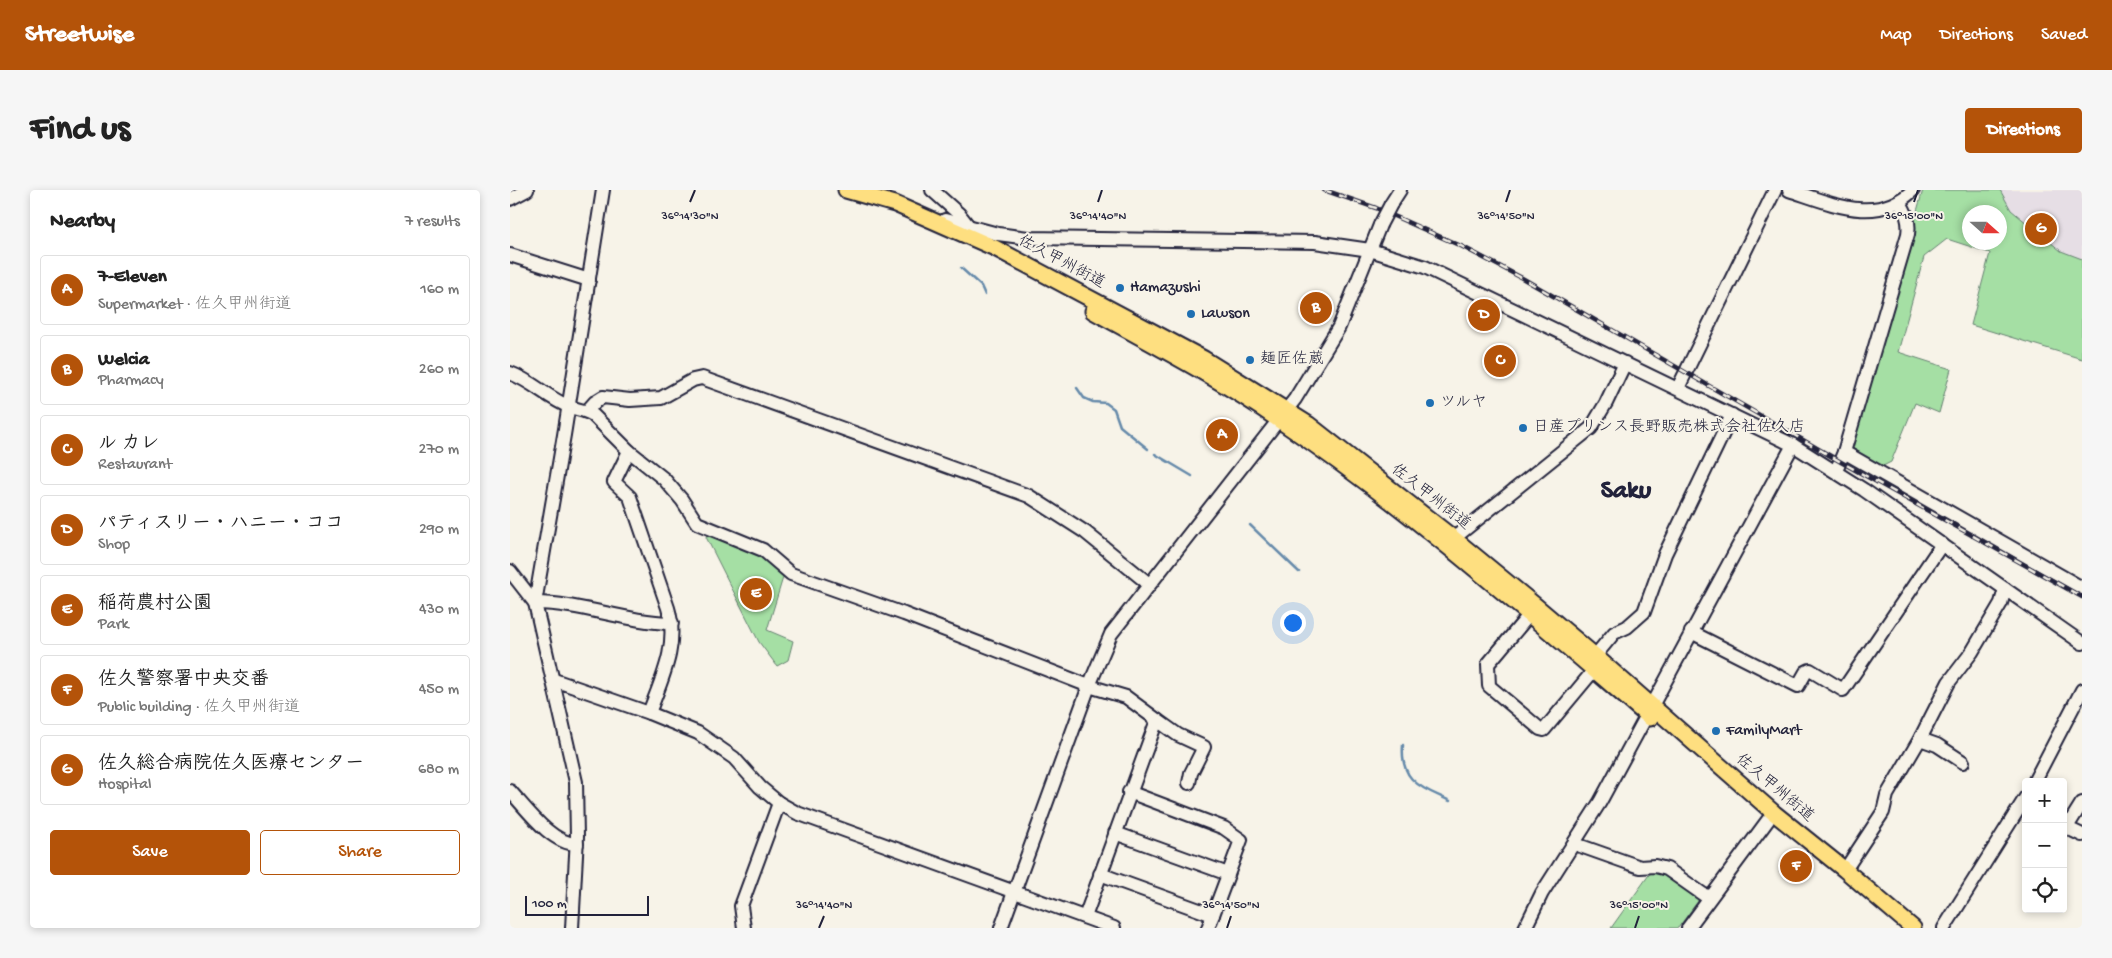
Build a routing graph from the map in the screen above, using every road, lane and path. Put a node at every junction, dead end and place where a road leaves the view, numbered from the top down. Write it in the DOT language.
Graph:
graph roads {
  1 [pos="527,190"];
  2 [pos="603,190"];
  3 [pos="932,190"];
  4 [pos="1400,190"];
  5 [pos="1775,190"];
  6 [pos="1789,190"];
  7 [pos="1913,190"];
  8 [pos="853,193"];
  9 [pos="510,198"];
  10 [pos="1899,201"];
  11 [pos="974,233"];
  12 [pos="948,236"];
  13 [pos="1370,250"];
  14 [pos="510,255"];
  15 [pos="588,280"];
  16 [pos="1625,363"];
  17 [pos="510,373"];
  18 [pos="1678,388"];
  19 [pos="569,407"];
  20 [pos="587,411"];
  21 [pos="1283,415"];
  22 [pos="1732,415"];
  23 [pos="1793,445"];
  24 [pos="629,451"];
  25 [pos="1844,452"];
  26 [pos="1836,471"];
  27 [pos="1449,542"];
  28 [pos="1942,544"];
  29 [pos="510,571"];
  30 [pos="1149,584"];
  31 [pos="2082,588"];
  32 [pos="2005,589"];
  33 [pos="535,603"];
  34 [pos="1533,610"];
  35 [pos="672,623"];
  36 [pos="1692,632"];
  37 [pos="2082,643"];
  38 [pos="1595,663"];
  39 [pos="554,680"];
  40 [pos="1089,686"];
  41 [pos="2082,690"];
  42 [pos="1649,711"];
  43 [pos="649,713"];
  44 [pos="1157,720"];
  45 [pos="1920,739"];
  46 [pos="1963,762"];
  47 [pos="2036,778"];
  48 [pos="1189,783"];
  49 [pos="510,791"];
  50 [pos="1129,792"];
  51 [pos="779,803"];
  52 [pos="2082,803"];
  53 [pos="2022,805"];
  54 [pos="1768,820"];
  55 [pos="2067,824"];
  56 [pos="2067,828"];
  57 [pos="1115,833"];
  58 [pos="2082,835"];
  59 [pos="577,844"];
  60 [pos="1574,844"];
  61 [pos="1845,870"];
  62 [pos="1100,874"];
  63 [pos="1228,874"];
  64 [pos="1014,892"];
  65 [pos="1710,896"];
  66 [pos="1213,915"];
  67 [pos="1085,917"];
  68 [pos="572,928"];
  69 [pos="744,928"];
  70 [pos="1001,928"];
  71 [pos="1114,928"];
  72 [pos="1208,928"];
  73 [pos="1525,928"];
  74 [pos="1688,928"];
  75 [pos="1897,928"];
  76 [pos="1913,928"];
  77 [pos="1944,928"];
  1 -- 9 [label="street"];
  2 -- 15 [label="street"];
  3 -- 11 [label="street"];
  4 -- 13 [label="street, bridge"];
  5 -- 18 [label="street"];
  6 -- 10 [label="street"];
  7 -- 10 [label="street"];
  8 -- 11 [label="main road, 佐久甲州街道"];
  8 -- 12 [label="main road, 佐久甲州街道"];
  10 -- 25 [label="street"];
  11 -- 12 [label="street"];
  11 -- 13 [label="street"];
  11 -- 21 [label="main road, 佐久甲州街道"];
  12 -- 21 [label="main road, 佐久甲州街道"];
  13 -- 16 [label="street"];
  13 -- 21 [label="street"];
  14 -- 15 [label="street"];
  15 -- 19 [label="street"];
  16 -- 18 [label="street"];
  16 -- 27 [label="street"];
  17 -- 19 [label="street"];
  18 -- 22 [label="street"];
  19 -- 20 [label="street"];
  19 -- 33 [label="street"];
  20 -- 24 [label="street"];
  20 -- 30 [label="street"];
  21 -- 27 [label="main road, 佐久甲州街道"];
  21 -- 30 [label="street"];
  22 -- 23 [label="street"];
  22 -- 38 [label="street"];
  23 -- 26 [label="street"];
  23 -- 36 [label="street"];
  24 -- 35 [label="street"];
  24 -- 40 [label="street"];
  25 -- 26 [label="street"];
  25 -- 31 [label="street"];
  26 -- 28 [label="street"];
  27 -- 34 [label="main road, 佐久甲州街道"];
  28 -- 32 [label="street"];
  28 -- 36 [label="street"];
  29 -- 33 [label="street"];
  30 -- 40 [label="street"];
  32 -- 37 [label="street"];
  32 -- 45 [label="street"];
  33 -- 35 [label="street"];
  33 -- 39 [label="street"];
  34 -- 38 [label="main road, 佐久甲州街道"];
  34 -- 38 [label="street"];
  35 -- 43 [label="street"];
  36 -- 42 [label="street"];
  38 -- 42 [label="main road, 佐久甲州街道"];
  39 -- 43 [label="street"];
  39 -- 59 [label="street"];
  40 -- 44 [label="street"];
  40 -- 64 [label="street"];
  41 -- 47 [label="street"];
  42 -- 54 [label="main road, 佐久甲州街道"];
  42 -- 60 [label="street"];
  42 -- 61 [label="main road, 佐久甲州街道"];
  43 -- 51 [label="street"];
  44 -- 48 [label="street"];
  44 -- 50 [label="street"];
  45 -- 46 [label="street"];
  45 -- 61 [label="street"];
  49 -- 59 [label="street"];
  50 -- 57 [label="street"];
  50 -- 63 [label="street"];
  51 -- 64 [label="street"];
  51 -- 69 [label="street"];
  52 -- 55 [label="street"];
  53 -- 77 [label="street"];
  54 -- 65 [label="street"];
  54 -- 75 [label="main road, 佐久甲州街道"];
  56 -- 58 [label="street"];
  57 -- 62 [label="street"];
  57 -- 63 [label="street"];
  59 -- 68 [label="street"];
  60 -- 65 [label="street"];
  60 -- 73 [label="street"];
  61 -- 76 [label="main road, 佐久甲州街道"];
  62 -- 66 [label="street"];
  62 -- 67 [label="street"];
  63 -- 66 [label="street"];
  64 -- 67 [label="street"];
  64 -- 70 [label="street"];
  65 -- 74 [label="street"];
  66 -- 72 [label="street"];
  67 -- 71 [label="street"];
}
